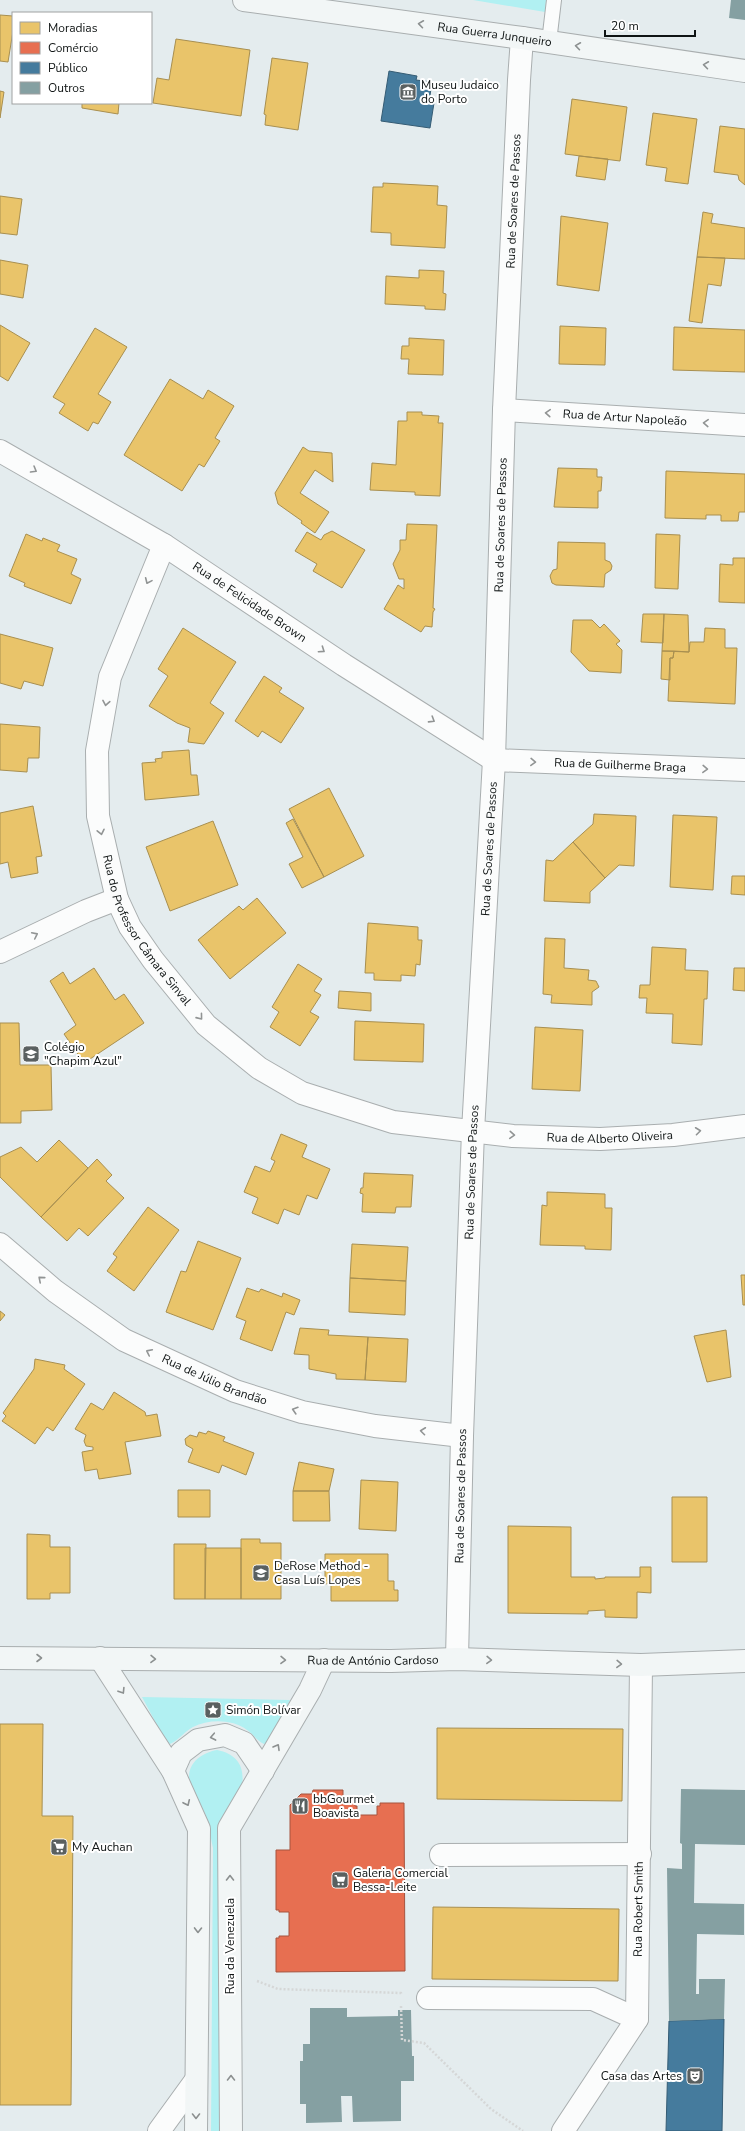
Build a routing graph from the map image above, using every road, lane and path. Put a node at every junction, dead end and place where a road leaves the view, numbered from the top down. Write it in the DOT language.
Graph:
graph roads {
  1 [pos="244,0"];
  2 [pos="554,0"];
  3 [pos="269,2"];
  4 [pos="522,38"];
  5 [pos="549,42"];
  6 [pos="745,71"];
  7 [pos="504,410"];
  8 [pos="745,425"];
  9 [pos="0,451"];
  10 [pos="164,545"];
  11 [pos="494,760"];
  12 [pos="745,770"];
  13 [pos="117,899"];
  14 [pos="0,952"];
  15 [pos="745,1126"];
  16 [pos="473,1131"];
  17 [pos="0,1244"];
  18 [pos="462,1436"];
  19 [pos="0,1658"];
  20 [pos="100,1658"];
  21 [pos="457,1659"];
  22 [pos="324,1660"];
  23 [pos="745,1662"];
  24 [pos="641,1664"];
  25 [pos="173,1771"];
  26 [pos="263,1771"];
  27 [pos="640,1854"];
  28 [pos="441,1855"];
  29 [pos="230,1972"];
  30 [pos="428,1998"];
  31 [pos="637,2019"];
  32 [pos="196,2080"];
  33 [pos="159,2131"];
  34 [pos="196,2131"];
  35 [pos="231,2131"];
  36 [pos="523,2131"];
  37 [pos="563,2131"];
  1 -- 3 [label="street, Rua Guerra Junqueiro"];
  2 -- 5 [label="lane"];
  4 -- 3 [label="street, Rua Guerra Junqueiro, one-way"];
  4 -- 5 [label="street, Rua Guerra Junqueiro"];
  4 -- 7 [label="street, Rua de Soares de Passos"];
  6 -- 5 [label="street, Rua Guerra Junqueiro, one-way"];
  8 -- 7 [label="street, Rua de Artur Napoleão, one-way"];
  7 -- 11 [label="street, Rua de Soares de Passos"];
  9 -- 10 [label="street, Rua de Felicidade Brown, one-way"];
  10 -- 11 [label="street, Rua de Felicidade Brown, one-way"];
  10 -- 13 [label="street, Rua do Professor Câmara Sinval, one-way"];
  11 -- 12 [label="street, Rua de Guilherme Braga, one-way"];
  11 -- 16 [label="street, Rua de Soares de Passos"];
  14 -- 13 [label="street, one-way"];
  13 -- 16 [label="street, Rua do Professor Câmara Sinval, one-way"];
  16 -- 15 [label="street, Rua de Alberto Oliveira, one-way"];
  16 -- 18 [label="street, Rua de Soares de Passos"];
  18 -- 17 [label="street, Rua de Júlio Brandão, one-way"];
  18 -- 21 [label="street, Rua de Soares de Passos"];
  19 -- 20 [label="street, Rua de António Cardoso, one-way"];
  20 -- 22 [label="street, Rua de António Cardoso, one-way"];
  20 -- 25 [label="street, one-way"];
  21 -- 22 [label="street, Rua de António Cardoso"];
  21 -- 24 [label="street, Rua de António Cardoso, one-way"];
  26 -- 22 [label="street, Rua da Venezuela, one-way"];
  23 -- 24 [label="street, Rua de António Cardoso"];
  24 -- 27 [label="street, Rua Robert Smith"];
  26 -- 25 [label="street, one-way"];
  25 -- 32 [label="street, one-way"];
  29 -- 26 [label="street, Rua da Venezuela, one-way"];
  27 -- 28 [label="street"];
  27 -- 31 [label="street, Rua Robert Smith"];
  35 -- 29 [label="street, Rua da Venezuela, one-way"];
  29 -- 36 [label="path"];
  30 -- 31 [label="street"];
  31 -- 37 [label="street"];
  32 -- 33 [label="street"];
  32 -- 34 [label="street, one-way"];
}
